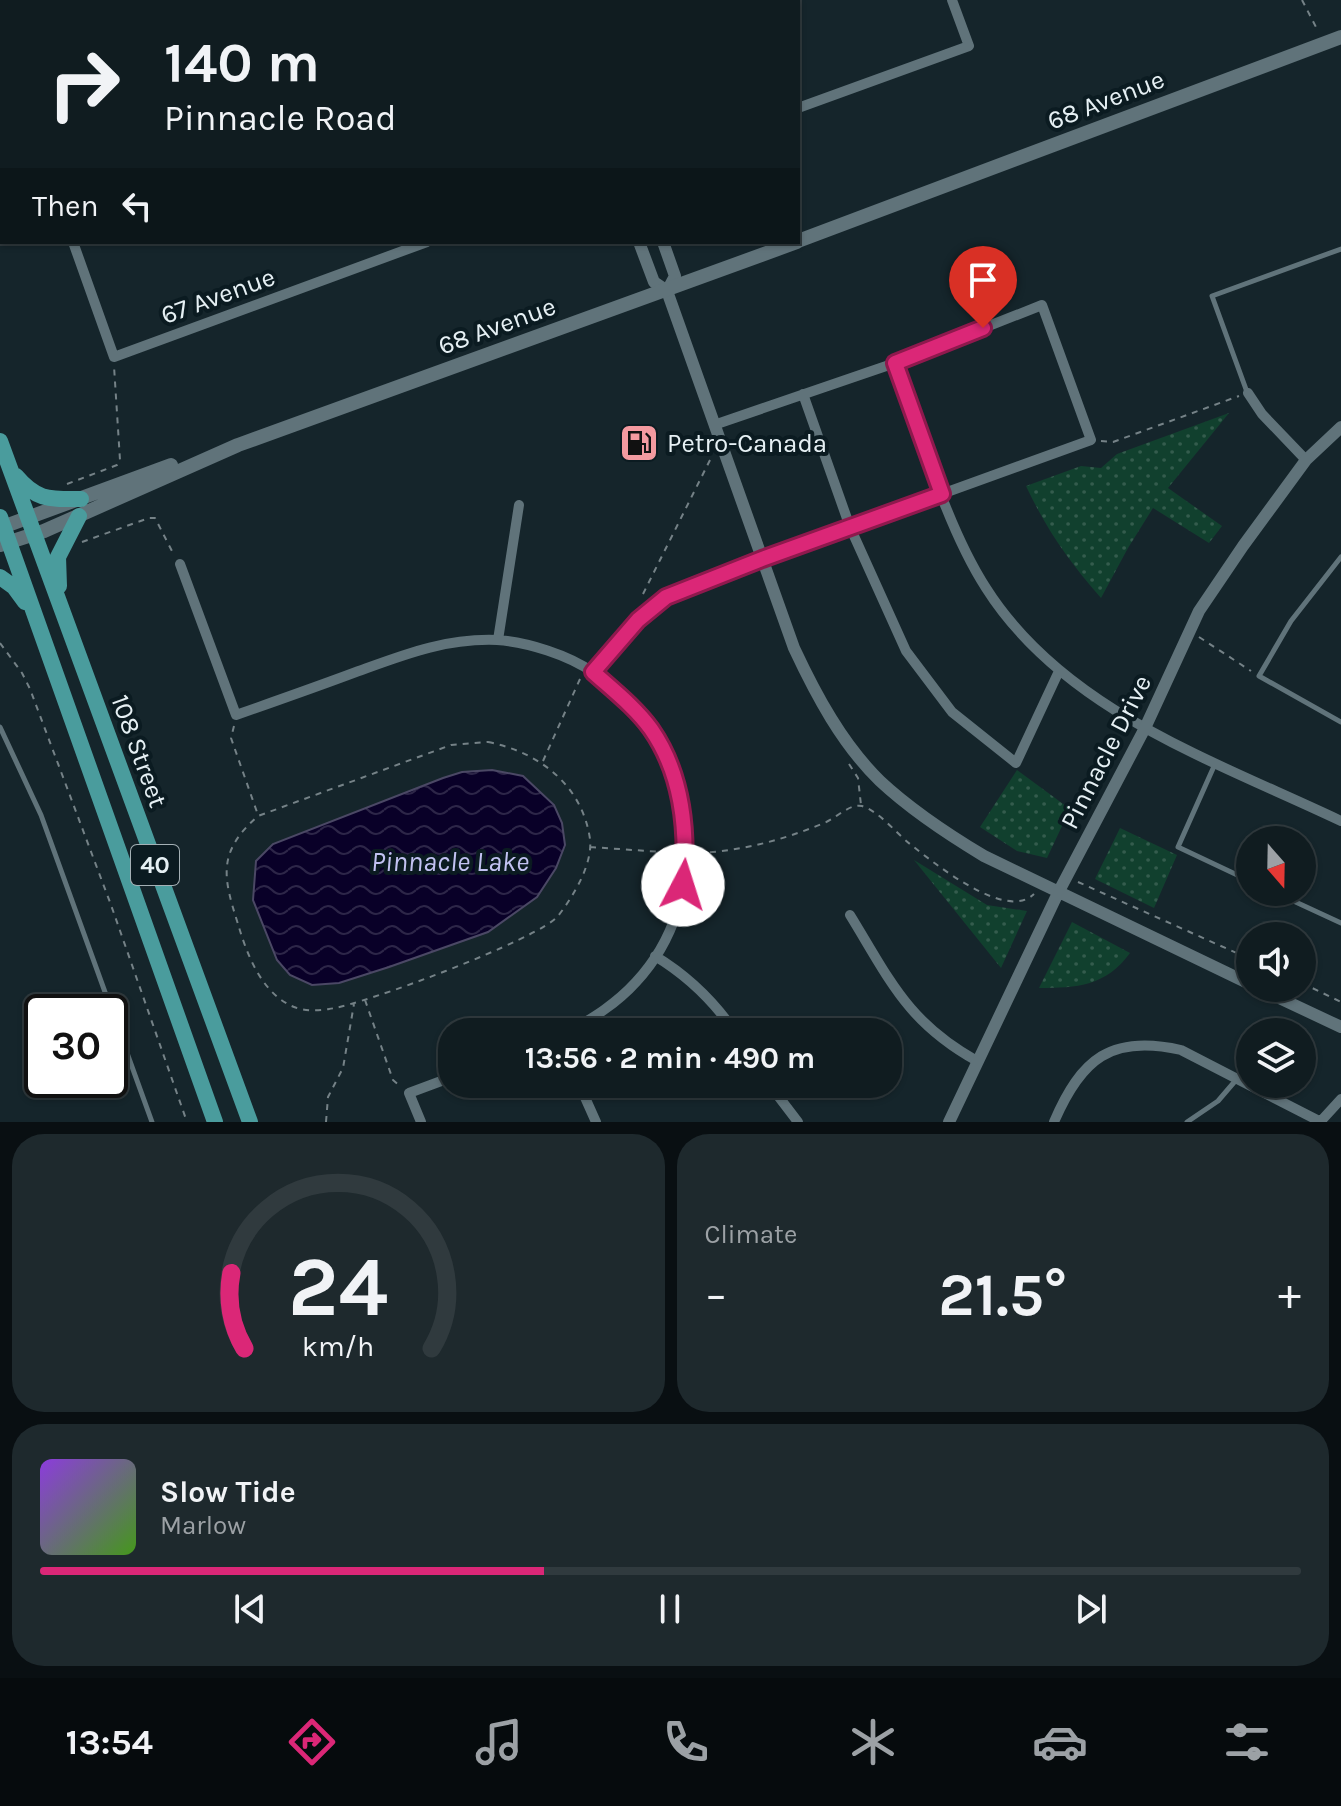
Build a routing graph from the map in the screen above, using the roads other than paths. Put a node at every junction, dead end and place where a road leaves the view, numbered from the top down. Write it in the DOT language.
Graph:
graph roads {
  1 [pos="952,0"];
  2 [pos="1341,37"];
  3 [pos="800,107"];
  4 [pos="800,241"];
  5 [pos="74,244"];
  6 [pos="422,244"];
  7 [pos="640,244"];
  8 [pos="664,244"];
  9 [pos="792,244"];
  10 [pos="1341,249"];
  11 [pos="667,291"];
  12 [pos="895,363"];
  13 [pos="1248,393"];
  14 [pos="803,394"];
  15 [pos="714,425"];
  16 [pos="1341,427"];
  17 [pos="0,441"];
  18 [pos="1306,460"];
  19 [pos="10,468"];
  20 [pos="942,494"];
  21 [pos="519,505"];
  22 [pos="80,507"];
  23 [pos="28,518"];
  24 [pos="850,527"];
  25 [pos="3,532"];
  26 [pos="34,535"];
  27 [pos="1341,557"];
  28 [pos="762,559"];
  29 [pos="180,564"];
  30 [pos="0,577"];
  31 [pos="61,607"];
  32 [pos="36,616"];
  33 [pos="498,640"];
  34 [pos="1059,671"];
  35 [pos="593,672"];
  36 [pos="1341,722"];
  37 [pos="0,727"];
  38 [pos="1145,728"];
  39 [pos="1216,762"];
  40 [pos="1341,821"];
  41 [pos="1236,874"];
  42 [pos="1058,893"];
  43 [pos="1304,906"];
  44 [pos="850,915"];
  45 [pos="1341,923"];
  46 [pos="655,956"];
  47 [pos="1236,977"];
  48 [pos="1288,1002"];
  49 [pos="593,1018"];
  50 [pos="726,1018"];
  51 [pos="1341,1027"];
  52 [pos="977,1061"];
  53 [pos="1236,1078"];
  54 [pos="1236,1080"];
  55 [pos="438,1082"];
  56 [pos="585,1098"];
  57 [pos="780,1098"];
  58 [pos="1274,1098"];
  59 [pos="1341,1099"];
  60 [pos="152,1122"];
  61 [pos="215,1122"];
  62 [pos="250,1122"];
  63 [pos="421,1122"];
  64 [pos="596,1122"];
  65 [pos="798,1122"];
  66 [pos="949,1122"];
  67 [pos="1054,1122"];
  68 [pos="1187,1122"];
  69 [pos="1321,1122"];
  1 -- 3 [label="street"];
  2 -- 4 [label="main road, 68 Avenue"];
  5 -- 6 [label="street, 67 Avenue"];
  7 -- 11 [label="street"];
  8 -- 11 [label="street"];
  9 -- 11 [label="main road, 68 Avenue"];
  10 -- 13 [label="lane"];
  11 -- 15 [label="street"];
  11 -- 22 [label="main road, 68 Avenue"];
  12 -- 14 [label="street"];
  12 -- 20 [label="street"];
  12 -- 20 [label="street"];
  13 -- 18 [label="street"];
  14 -- 15 [label="street"];
  14 -- 24 [label="street"];
  15 -- 28 [label="street"];
  16 -- 18 [label="street, Pinnacle Drive"];
  17 -- 19 [label="main road, 108 Street / 40"];
  18 -- 38 [label="street, Pinnacle Drive"];
  19 -- 22 [label="main road"];
  19 -- 23 [label="main road, 108 Street / 40"];
  20 -- 24 [label="street"];
  20 -- 34 [label="street"];
  21 -- 33 [label="street"];
  22 -- 23 [label="main road, 68 Avenue"];
  22 -- 26 [label="main road, 68 Avenue"];
  22 -- 31 [label="main road"];
  23 -- 25 [label="main road, 68 Avenue"];
  23 -- 26 [label="main road, 108 Street / 40"];
  24 -- 28 [label="street"];
  24 -- 34 [label="street"];
  25 -- 26 [label="main road, 68 Avenue"];
  25 -- 32 [label="main road, 108 Street / 40"];
  26 -- 31 [label="main road, 108 Street / 40"];
  27 -- 36 [label="lane"];
  28 -- 35 [label="street"];
  28 -- 42 [label="street"];
  29 -- 33 [label="street"];
  30 -- 32 [label="main road"];
  31 -- 62 [label="main road, 108 Street / 40"];
  32 -- 61 [label="main road, 108 Street / 40"];
  33 -- 35 [label="street"];
  34 -- 38 [label="street"];
  35 -- 46 [label="street"];
  37 -- 60 [label="lane"];
  38 -- 39 [label="street"];
  38 -- 42 [label="street, Pinnacle Drive"];
  39 -- 40 [label="street"];
  39 -- 41 [label="lane"];
  42 -- 47 [label="street"];
  42 -- 52 [label="street, Pinnacle Drive"];
  43 -- 45 [label="lane"];
  44 -- 52 [label="street"];
  46 -- 49 [label="street"];
  46 -- 50 [label="street"];
  48 -- 51 [label="street"];
  52 -- 66 [label="street, Pinnacle Drive"];
  53 -- 67 [label="street"];
  54 -- 68 [label="lane"];
  55 -- 63 [label="street"];
  56 -- 64 [label="street"];
  57 -- 65 [label="street"];
  58 -- 69 [label="street"];
  59 -- 69 [label="street"];
}
